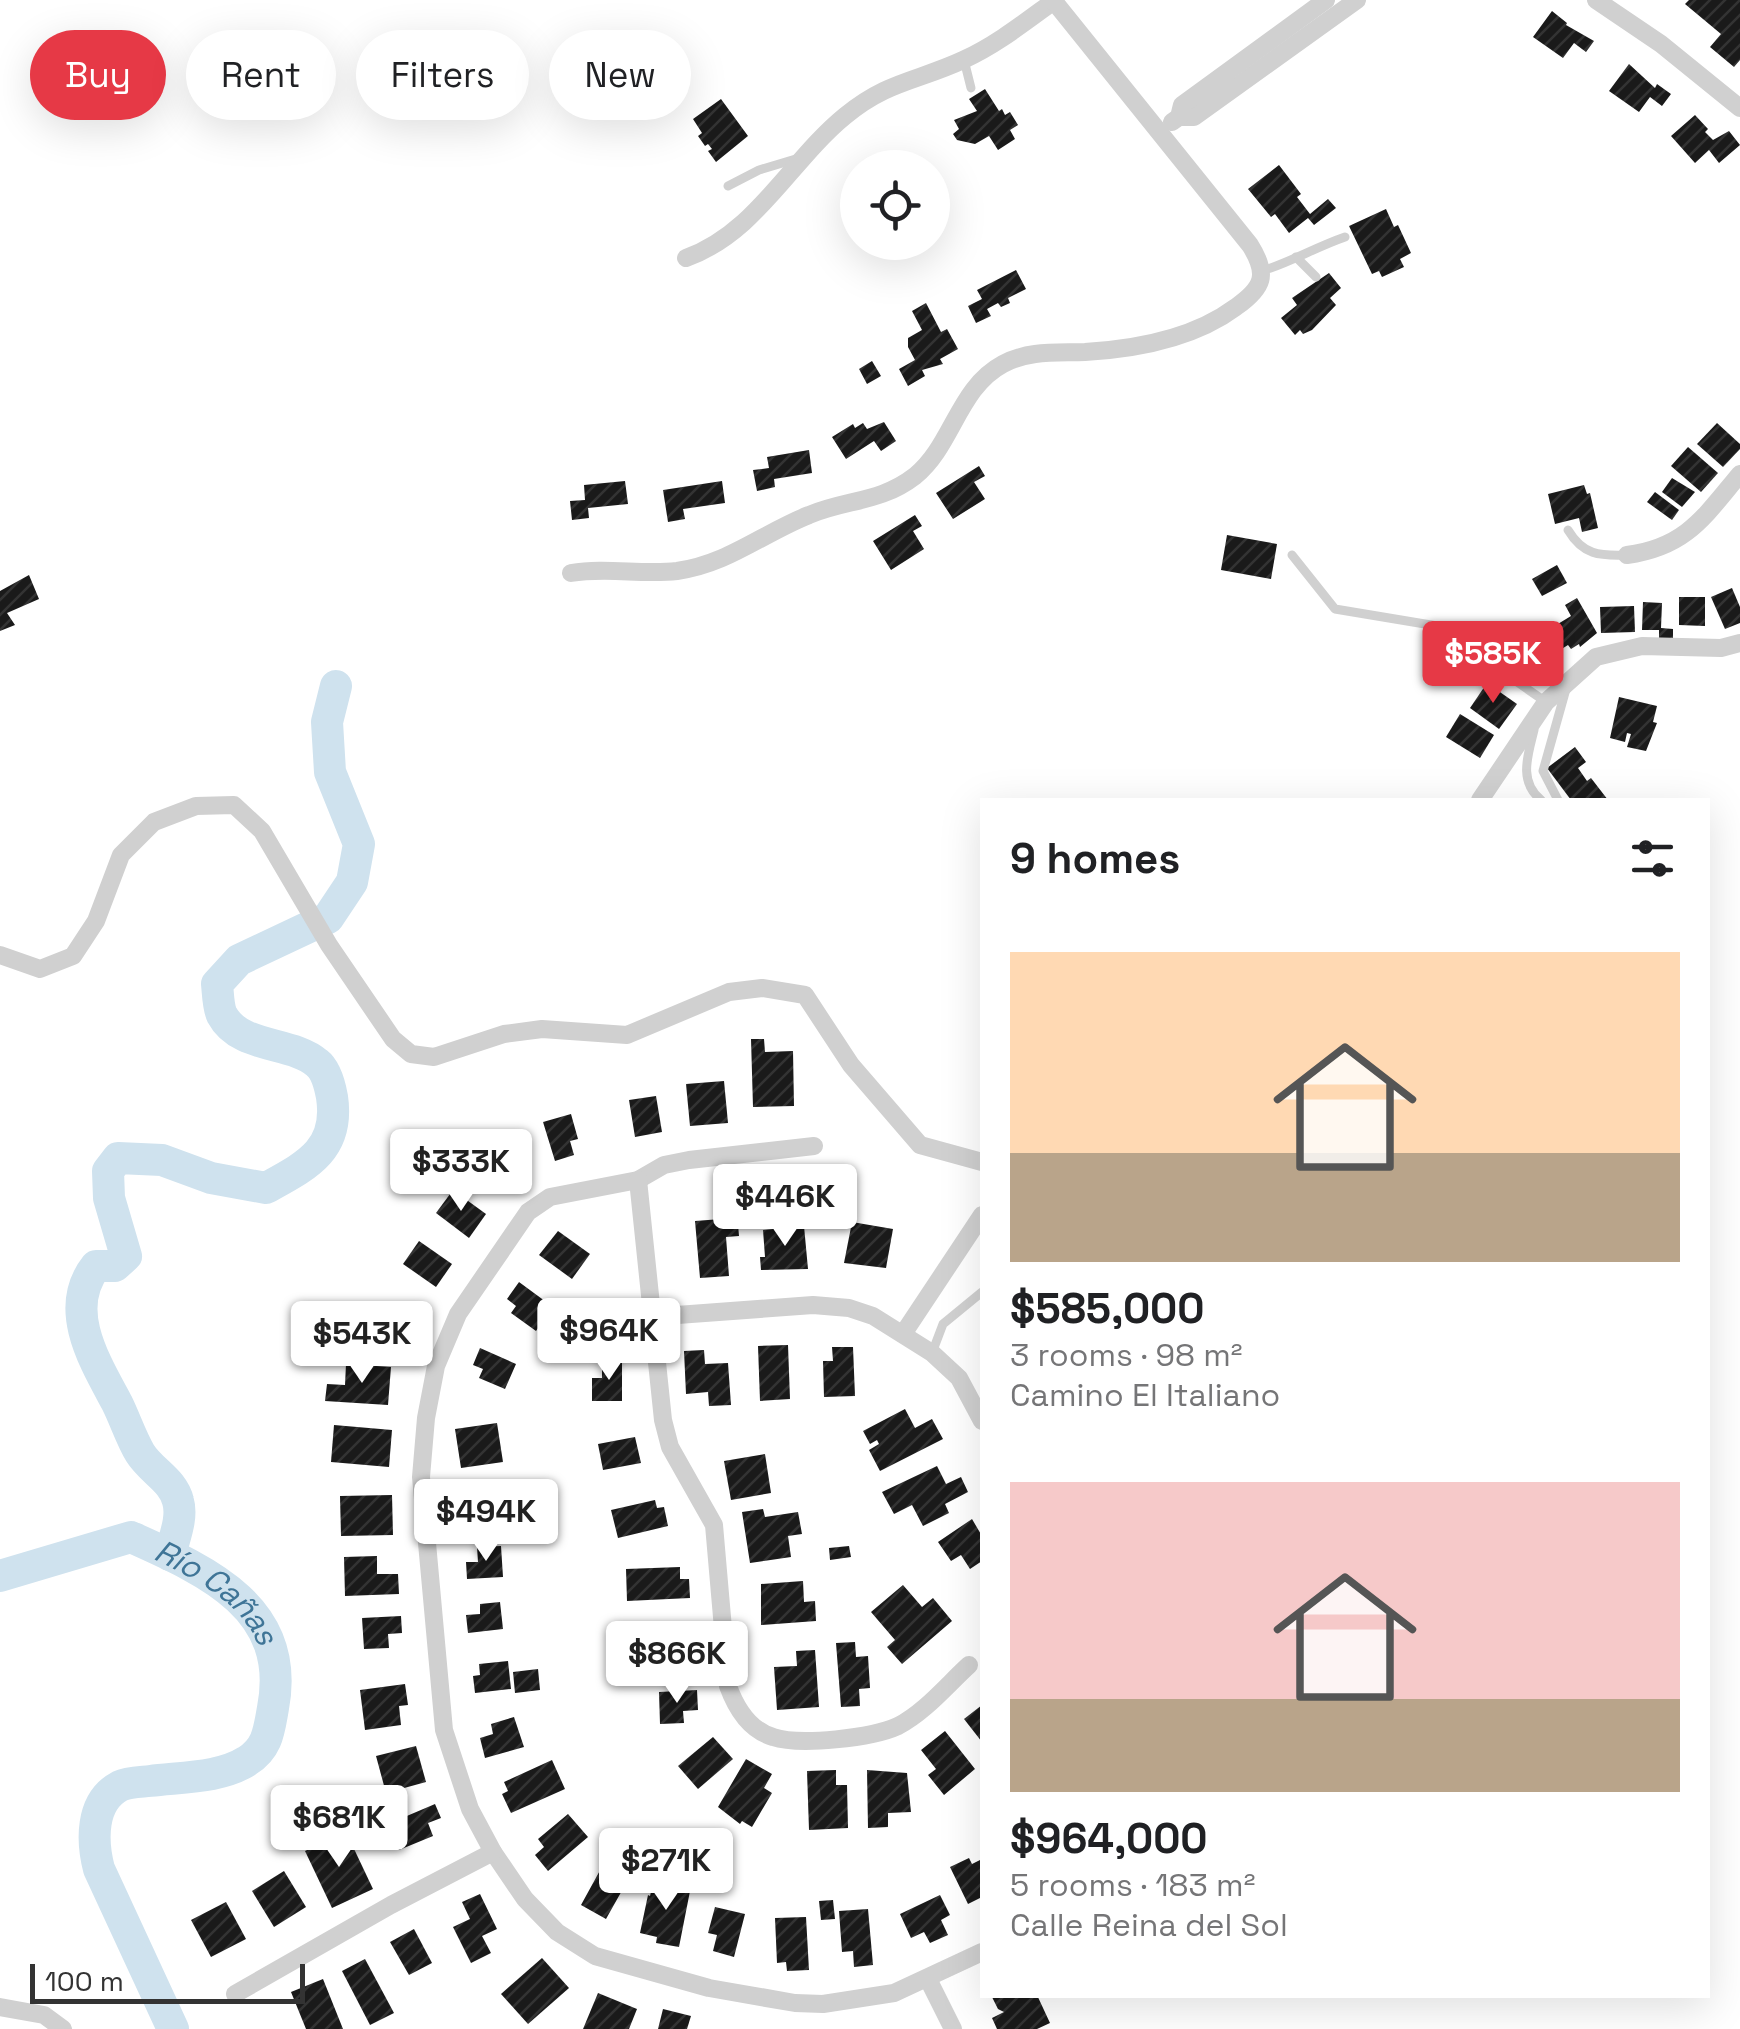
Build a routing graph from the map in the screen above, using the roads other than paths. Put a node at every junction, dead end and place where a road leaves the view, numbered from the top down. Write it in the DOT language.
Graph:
graph roads {
  1 [pos="1054,0"];
  2 [pos="1326,0"];
  3 [pos="1357,0"];
  4 [pos="1596,0"];
  5 [pos="964,60"];
  6 [pos="971,88"];
  7 [pos="1740,108"];
  8 [pos="1179,117"];
  9 [pos="1160,132"];
  10 [pos="804,156"];
  11 [pos="728,186"];
  12 [pos="1345,237"];
  13 [pos="1296,257"];
  14 [pos="686,258"];
  15 [pos="1262,270"];
  16 [pos="1316,277"];
  17 [pos="1740,474"];
  18 [pos="1568,530"];
  19 [pos="1292,555"];
  20 [pos="1627,555"];
  21 [pos="570,573"];
  22 [pos="1740,643"];
  23 [pos="1568,681"];
  24 [pos="1541,708"];
  25 [pos="1481,798"];
  26 [pos="1539,798"];
  27 [pos="1557,798"];
  28 [pos="0,955"];
  29 [pos="814,1146"];
  30 [pos="980,1161"];
  31 [pos="638,1180"];
  32 [pos="980,1218"];
  33 [pos="980,1294"];
  34 [pos="650,1316"];
  35 [pos="903,1334"];
  36 [pos="932,1354"];
  37 [pos="980,1416"];
  38 [pos="969,1665"];
  39 [pos="493,1852"];
  40 [pos="980,1953"];
  41 [pos="928,1979"];
  42 [pos="235,1994"];
  43 [pos="0,2007"];
  44 [pos="62,2029"];
  45 [pos="953,2029"];
  1 -- 5 [label="street"];
  1 -- 9 [label="street"];
  2 -- 8 [label="street"];
  3 -- 8 [label="street"];
  4 -- 7 [label="street"];
  5 -- 6 [label="lane"];
  5 -- 10 [label="street"];
  8 -- 9 [label="street"];
  9 -- 15 [label="street"];
  10 -- 11 [label="lane"];
  10 -- 14 [label="street"];
  12 -- 13 [label="lane"];
  13 -- 15 [label="lane"];
  13 -- 16 [label="lane"];
  15 -- 21 [label="street"];
  17 -- 20 [label="street"];
  18 -- 20 [label="lane"];
  19 -- 24 [label="lane"];
  22 -- 23 [label="street"];
  23 -- 24 [label="street"];
  23 -- 27 [label="lane"];
  24 -- 25 [label="street"];
  24 -- 26 [label="lane"];
  28 -- 30 [label="street"];
  29 -- 31 [label="street"];
  31 -- 34 [label="street"];
  31 -- 39 [label="street"];
  32 -- 35 [label="street"];
  33 -- 36 [label="lane"];
  34 -- 35 [label="street"];
  34 -- 38 [label="street"];
  35 -- 36 [label="street"];
  36 -- 37 [label="street"];
  39 -- 41 [label="street"];
  39 -- 42 [label="street"];
  40 -- 41 [label="street"];
  41 -- 45 [label="street"];
  43 -- 44 [label="street"];
}
